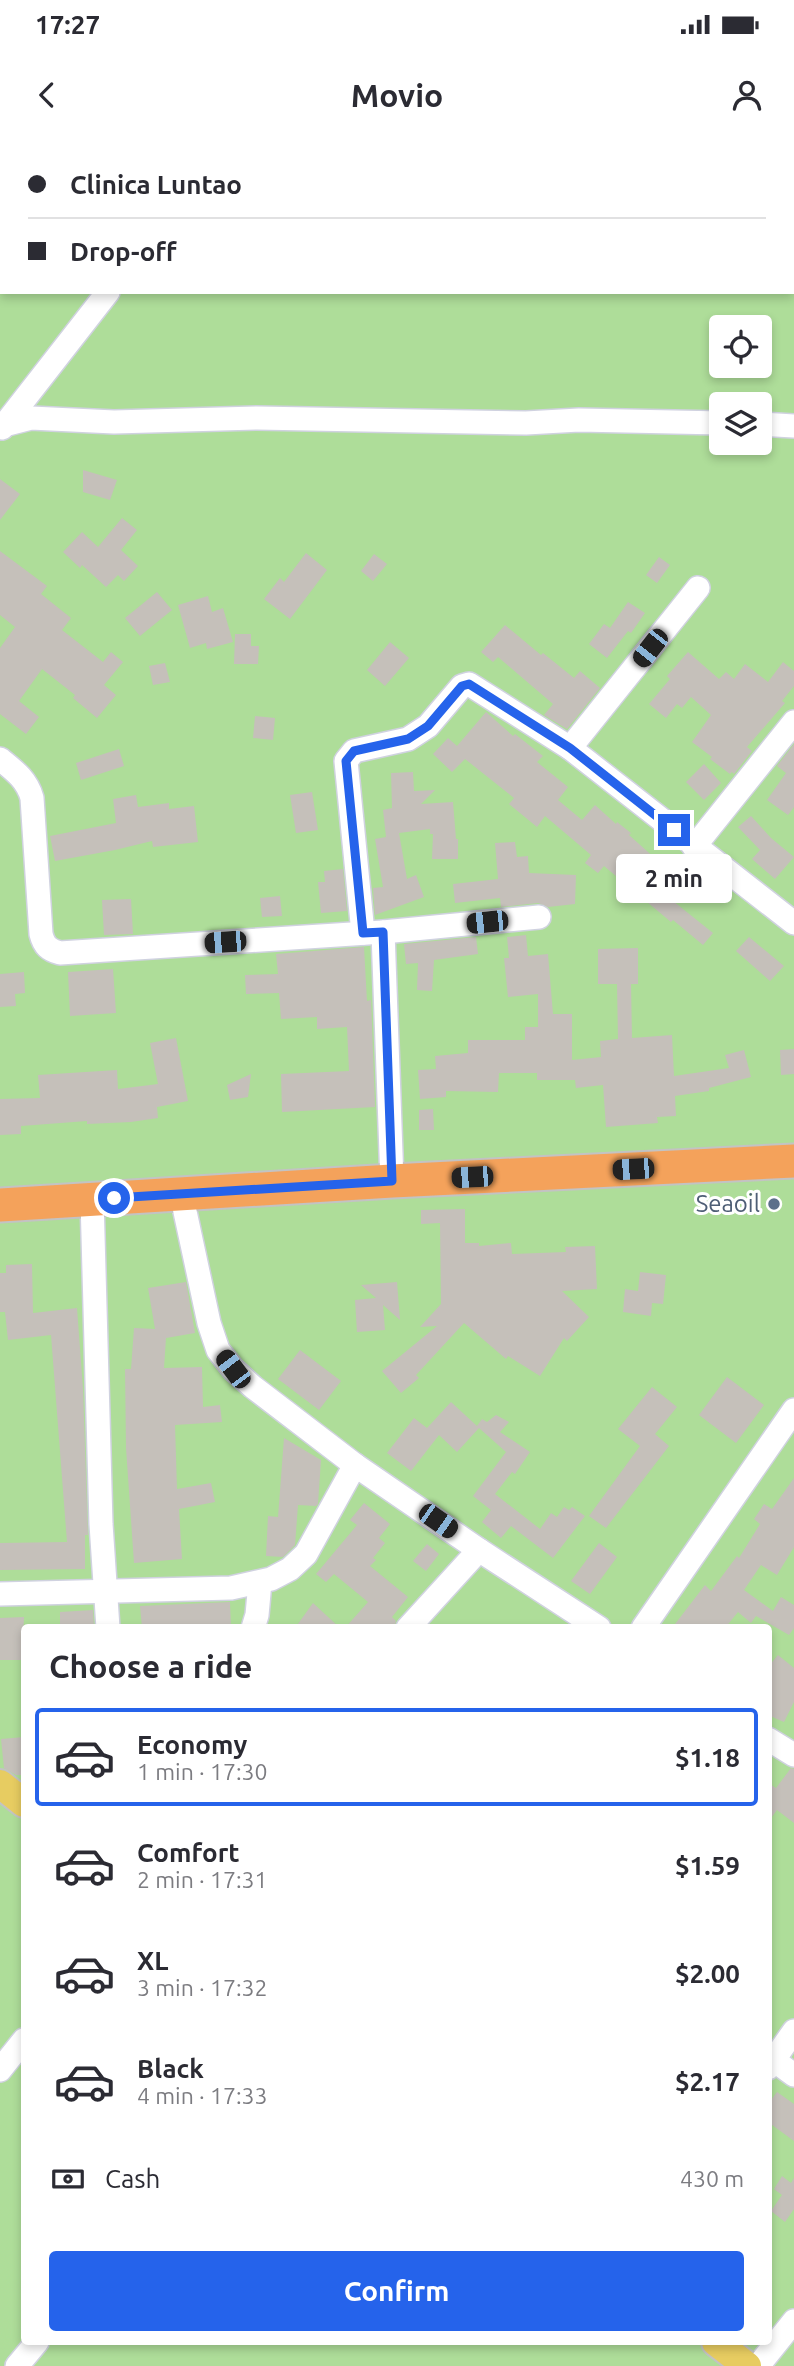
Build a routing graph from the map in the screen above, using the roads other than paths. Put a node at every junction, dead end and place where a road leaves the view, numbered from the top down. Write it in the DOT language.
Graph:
graph roads {
  1 [pos="106,294"];
  2 [pos="709,423"];
  3 [pos="772,425"];
  4 [pos="794,426"];
  5 [pos="1,428"];
  6 [pos="698,588"];
  7 [pos="794,722"];
  8 [pos="570,748"];
  9 [pos="0,759"];
  10 [pos="694,847"];
  11 [pos="539,917"];
  12 [pos="794,923"];
  13 [pos="373,933"];
  14 [pos="794,1161"];
  15 [pos="392,1181"];
  16 [pos="181,1193"];
  17 [pos="92,1199"];
  18 [pos="0,1205"];
  19 [pos="794,1410"];
  20 [pos="355,1465"];
  21 [pos="479,1550"];
  22 [pos="260,1582"];
  23 [pos="106,1592"];
  24 [pos="0,1594"];
  25 [pos="108,1624"];
  26 [pos="254,1624"];
  27 [pos="412,1624"];
  28 [pos="593,1624"];
  29 [pos="646,1624"];
  30 [pos="772,1741"];
  31 [pos="794,1755"];
  32 [pos="0,1784"];
  33 [pos="21,1800"];
  34 [pos="794,2031"];
  35 [pos="21,2044"];
  36 [pos="772,2058"];
  37 [pos="772,2062"];
  38 [pos="0,2070"];
  39 [pos="794,2076"];
  40 [pos="794,2321"];
  41 [pos="34,2345"];
  42 [pos="720,2345"];
  43 [pos="17,2366"];
  44 [pos="747,2366"];
  45 [pos="758,2366"];
  1 -- 5 [label="street"];
  2 -- 5 [label="street"];
  3 -- 4 [label="street"];
  6 -- 8 [label="street"];
  7 -- 10 [label="street"];
  8 -- 10 [label="street"];
  8 -- 13 [label="street"];
  9 -- 13 [label="street"];
  10 -- 12 [label="street"];
  11 -- 13 [label="street"];
  13 -- 15 [label="street"];
  14 -- 15 [label="highway"];
  15 -- 16 [label="highway"];
  16 -- 17 [label="highway"];
  16 -- 20 [label="street"];
  17 -- 18 [label="highway"];
  17 -- 23 [label="street"];
  19 -- 29 [label="street"];
  20 -- 21 [label="street"];
  20 -- 22 [label="street"];
  21 -- 27 [label="street"];
  21 -- 28 [label="street"];
  22 -- 23 [label="street"];
  22 -- 26 [label="street"];
  23 -- 24 [label="street"];
  23 -- 25 [label="street"];
  30 -- 31 [label="street"];
  32 -- 33 [label="main road"];
  34 -- 36 [label="street"];
  35 -- 38 [label="street"];
  37 -- 39 [label="street"];
  40 -- 45 [label="street"];
  41 -- 43 [label="street"];
  42 -- 44 [label="main road"];
}
